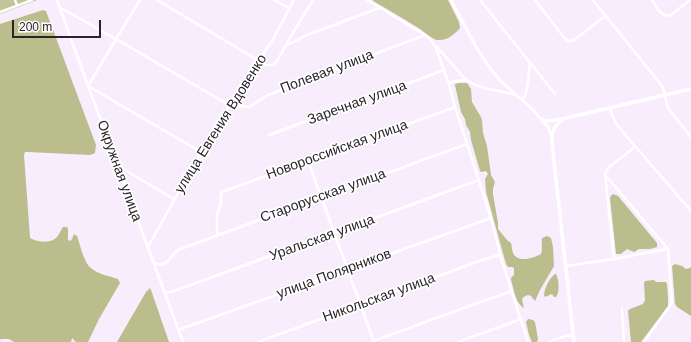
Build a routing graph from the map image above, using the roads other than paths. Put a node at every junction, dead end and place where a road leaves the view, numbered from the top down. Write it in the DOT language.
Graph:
graph roads {
  1 [pos="15,0"];
  2 [pos="32,0"];
  3 [pos="57,0"];
  4 [pos="140,0"];
  5 [pos="158,0"];
  6 [pos="274,0"];
  7 [pos="294,0"];
  8 [pos="313,0"];
  9 [pos="367,0"];
  10 [pos="451,0"];
  11 [pos="480,0"];
  12 [pos="535,0"];
  13 [pos="593,0"];
  14 [pos="652,0"];
  15 [pos="690,0"];
  16 [pos="17,5"];
  17 [pos="379,7"];
  18 [pos="61,8"];
  19 [pos="289,8"];
  20 [pos="0,12"];
  21 [pos="605,16"];
  22 [pos="425,35"];
  23 [pos="116,39"];
  24 [pos="284,46"];
  25 [pos="435,46"];
  26 [pos="259,60"];
  27 [pos="530,63"];
  28 [pos="444,70"];
  29 [pos="467,80"];
  30 [pos="449,84"];
  31 [pos="88,86"];
  32 [pos="691,89"];
  33 [pos="555,94"];
  34 [pos="517,95"];
  35 [pos="664,95"];
  36 [pos="523,100"];
  37 [pos="229,105"];
  38 [pos="456,107"];
  39 [pos="610,107"];
  40 [pos="567,117"];
  41 [pos="540,118"];
  42 [pos="270,135"];
  43 [pos="691,137"];
  44 [pos="552,138"];
  45 [pos="467,144"];
  46 [pos="636,146"];
  47 [pos="201,152"];
  48 [pos="308,161"];
  49 [pos="117,165"];
  50 [pos="606,176"];
  51 [pos="479,180"];
  52 [pos="321,197"];
  53 [pos="174,199"];
  54 [pos="691,211"];
  55 [pos="491,218"];
  56 [pos="334,233"];
  57 [pos="217,235"];
  58 [pos="148,248"];
  59 [pos="668,249"];
  60 [pos="500,255"];
  61 [pos="614,259"];
  62 [pos="152,262"];
  63 [pos="566,266"];
  64 [pos="347,269"];
  65 [pos="512,291"];
  66 [pos="164,293"];
  67 [pos="361,304"];
  68 [pos="622,309"];
  69 [pos="521,319"];
  70 [pos="178,330"];
  71 [pos="573,335"];
  72 [pos="182,342"];
  73 [pos="258,342"];
  74 [pos="373,342"];
  75 [pos="458,342"];
  76 [pos="528,342"];
  77 [pos="550,342"];
  78 [pos="574,342"];
  79 [pos="624,342"];
  80 [pos="644,342"];
  1 -- 16 [label="street"];
  2 -- 16 [label="street"];
  3 -- 18 [label="street, Окружная улица"];
  4 -- 23 [label="street"];
  5 -- 26 [label="street"];
  6 -- 19 [label="street"];
  7 -- 19 [label="street, улица Евгения Вдовенко"];
  8 -- 24 [label="street"];
  9 -- 17 [label="street"];
  10 -- 34 [label="street"];
  11 -- 27 [label="street"];
  12 -- 21 [label="street"];
  13 -- 21 [label="street"];
  14 -- 15 [label="street"];
  16 -- 20 [label="street"];
  17 -- 22 [label="street"];
  17 -- 24 [label="street"];
  18 -- 23 [label="street"];
  18 -- 31 [label="street, Окружная улица"];
  19 -- 26 [label="street, улица Евгения Вдовенко"];
  21 -- 35 [label="street"];
  22 -- 25 [label="street"];
  22 -- 37 [label="street, Полевая улица"];
  23 -- 31 [label="street"];
  23 -- 37 [label="street"];
  24 -- 26 [label="street"];
  25 -- 28 [label="street"];
  25 -- 29 [label="street"];
  26 -- 37 [label="street, улица Евгения Вдовенко"];
  27 -- 33 [label="street"];
  27 -- 36 [label="street"];
  28 -- 30 [label="street"];
  28 -- 42 [label="street, Заречная улица"];
  29 -- 30 [label="street"];
  29 -- 34 [label="street"];
  30 -- 38 [label="street"];
  31 -- 47 [label="street"];
  31 -- 49 [label="street, Окружная улица"];
  32 -- 35 [label="main road"];
  34 -- 36 [label="street"];
  35 -- 39 [label="main road"];
  35 -- 43 [label="street"];
  36 -- 41 [label="street"];
  37 -- 47 [label="street, улица Евгения Вдовенко"];
  38 -- 45 [label="street"];
  38 -- 48 [label="street, Новороссийская улица"];
  39 -- 40 [label="main road"];
  39 -- 46 [label="street"];
  40 -- 41 [label="street"];
  40 -- 44 [label="main road"];
  41 -- 44 [label="street"];
  44 -- 63 [label="main road"];
  45 -- 51 [label="street"];
  45 -- 52 [label="street, Старорусская улица"];
  46 -- 50 [label="street"];
  46 -- 54 [label="street"];
  47 -- 53 [label="street, улица Евгения Вдовенко"];
  48 -- 52 [label="street"];
  48 -- 57 [label="street, Новороссийская улица"];
  49 -- 53 [label="street"];
  49 -- 58 [label="street, Окружная улица"];
  50 -- 59 [label="street"];
  50 -- 61 [label="street"];
  51 -- 55 [label="street"];
  51 -- 56 [label="street, Уральская улица"];
  52 -- 56 [label="street"];
  52 -- 57 [label="street, Старорусская улица"];
  53 -- 58 [label="street, улица Евгения Вдовенко"];
  55 -- 60 [label="street"];
  55 -- 64 [label="street, улица Полярников"];
  56 -- 64 [label="street"];
  56 -- 66 [label="street, Уральская улица"];
  57 -- 62 [label="street, Старорусская улица"];
  58 -- 62 [label="street, Окружная улица"];
  59 -- 61 [label="street"];
  59 -- 80 [label="street"];
  60 -- 65 [label="street"];
  60 -- 67 [label="street, Никольская улица"];
  61 -- 63 [label="street"];
  62 -- 66 [label="street, Окружная улица"];
  63 -- 71 [label="main road"];
  64 -- 67 [label="street"];
  64 -- 70 [label="street, улица Полярников"];
  65 -- 69 [label="street"];
  65 -- 74 [label="street"];
  66 -- 70 [label="street, Окружная улица"];
  67 -- 73 [label="street, Никольская улица"];
  67 -- 74 [label="street"];
  68 -- 79 [label="street"];
  69 -- 75 [label="street"];
  69 -- 76 [label="street"];
  70 -- 72 [label="street, Окружная улица"];
  71 -- 77 [label="street"];
  71 -- 78 [label="main road"];
}
